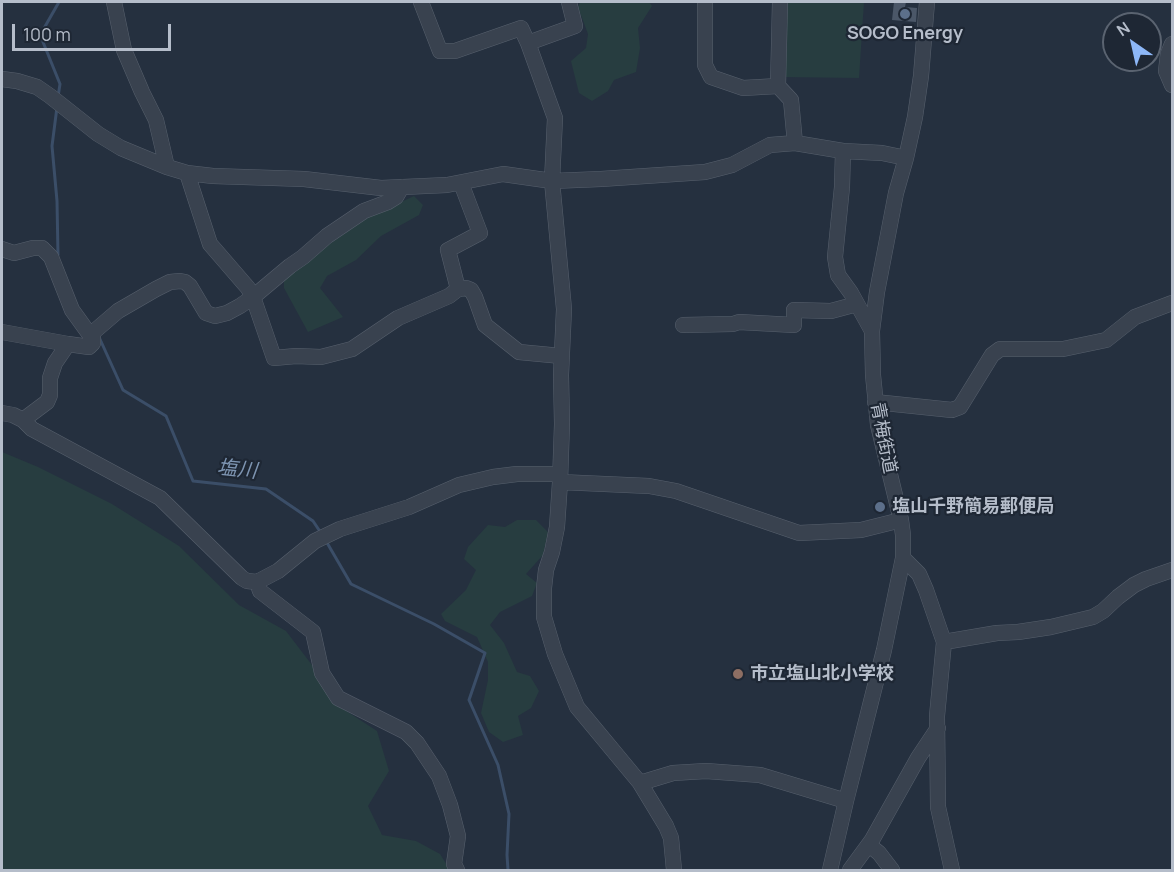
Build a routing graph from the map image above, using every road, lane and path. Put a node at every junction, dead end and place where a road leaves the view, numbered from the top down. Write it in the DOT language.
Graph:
graph roads {
  1 [pos="114,2"];
  2 [pos="421,2"];
  3 [pos="569,2"];
  4 [pos="705,2"];
  5 [pos="780,2"];
  6 [pos="927,2"];
  7 [pos="528,43"];
  8 [pos="1173,44"];
  9 [pos="2,79"];
  10 [pos="1173,85"];
  11 [pos="778,86"];
  12 [pos="795,143"];
  13 [pos="843,151"];
  14 [pos="906,158"];
  15 [pos="167,167"];
  16 [pos="187,173"];
  17 [pos="552,181"];
  18 [pos="461,183"];
  19 [pos="402,187"];
  20 [pos="2,249"];
  21 [pos="458,290"];
  22 [pos="253,297"];
  23 [pos="1173,303"];
  24 [pos="857,304"];
  25 [pos="683,325"];
  26 [pos="94,331"];
  27 [pos="872,331"];
  28 [pos="2,332"];
  29 [pos="68,344"];
  30 [pos="561,356"];
  31 [pos="875,402"];
  32 [pos="2,413"];
  33 [pos="23,420"];
  34 [pos="560,478"];
  35 [pos="901,520"];
  36 [pos="903,558"];
  37 [pos="1172,573"];
  38 [pos="257,582"];
  39 [pos="944,642"];
  40 [pos="938,728"];
  41 [pos="640,783"];
  42 [pos="846,801"];
  43 [pos="869,845"];
  44 [pos="457,870"];
  45 [pos="674,870"];
  46 [pos="830,870"];
  47 [pos="850,870"];
  48 [pos="892,870"];
  49 [pos="952,870"];
  1 -- 15 [label="street"];
  2 -- 7 [label="street"];
  3 -- 7 [label="street"];
  4 -- 11 [label="street"];
  5 -- 11 [label="street"];
  6 -- 14 [label="street, 青梅街道"];
  7 -- 17 [label="street"];
  8 -- 10 [label="street"];
  9 -- 15 [label="street"];
  11 -- 12 [label="street"];
  12 -- 13 [label="street"];
  12 -- 17 [label="street"];
  13 -- 14 [label="street"];
  13 -- 24 [label="street"];
  14 -- 27 [label="street, 青梅街道"];
  15 -- 16 [label="street"];
  16 -- 19 [label="street"];
  16 -- 22 [label="street"];
  17 -- 18 [label="street"];
  17 -- 30 [label="street"];
  18 -- 19 [label="street"];
  18 -- 21 [label="street"];
  19 -- 22 [label="street"];
  20 -- 26 [label="street"];
  21 -- 22 [label="street"];
  21 -- 30 [label="street"];
  22 -- 26 [label="street"];
  23 -- 31 [label="street"];
  24 -- 25 [label="street"];
  24 -- 27 [label="street"];
  26 -- 29 [label="street"];
  27 -- 31 [label="street, 青梅街道"];
  28 -- 29 [label="street"];
  29 -- 33 [label="street"];
  30 -- 34 [label="street"];
  31 -- 35 [label="street, 青梅街道"];
  32 -- 33 [label="street"];
  33 -- 38 [label="street"];
  34 -- 35 [label="street"];
  34 -- 38 [label="street"];
  34 -- 41 [label="street"];
  35 -- 36 [label="street, 青梅街道"];
  36 -- 39 [label="street"];
  36 -- 42 [label="street, 青梅街道"];
  37 -- 39 [label="street"];
  38 -- 44 [label="street"];
  39 -- 40 [label="street"];
  40 -- 43 [label="street"];
  40 -- 49 [label="street"];
  41 -- 42 [label="street"];
  41 -- 45 [label="street"];
  42 -- 46 [label="street, 青梅街道"];
  43 -- 47 [label="street"];
  43 -- 48 [label="street"];
}
